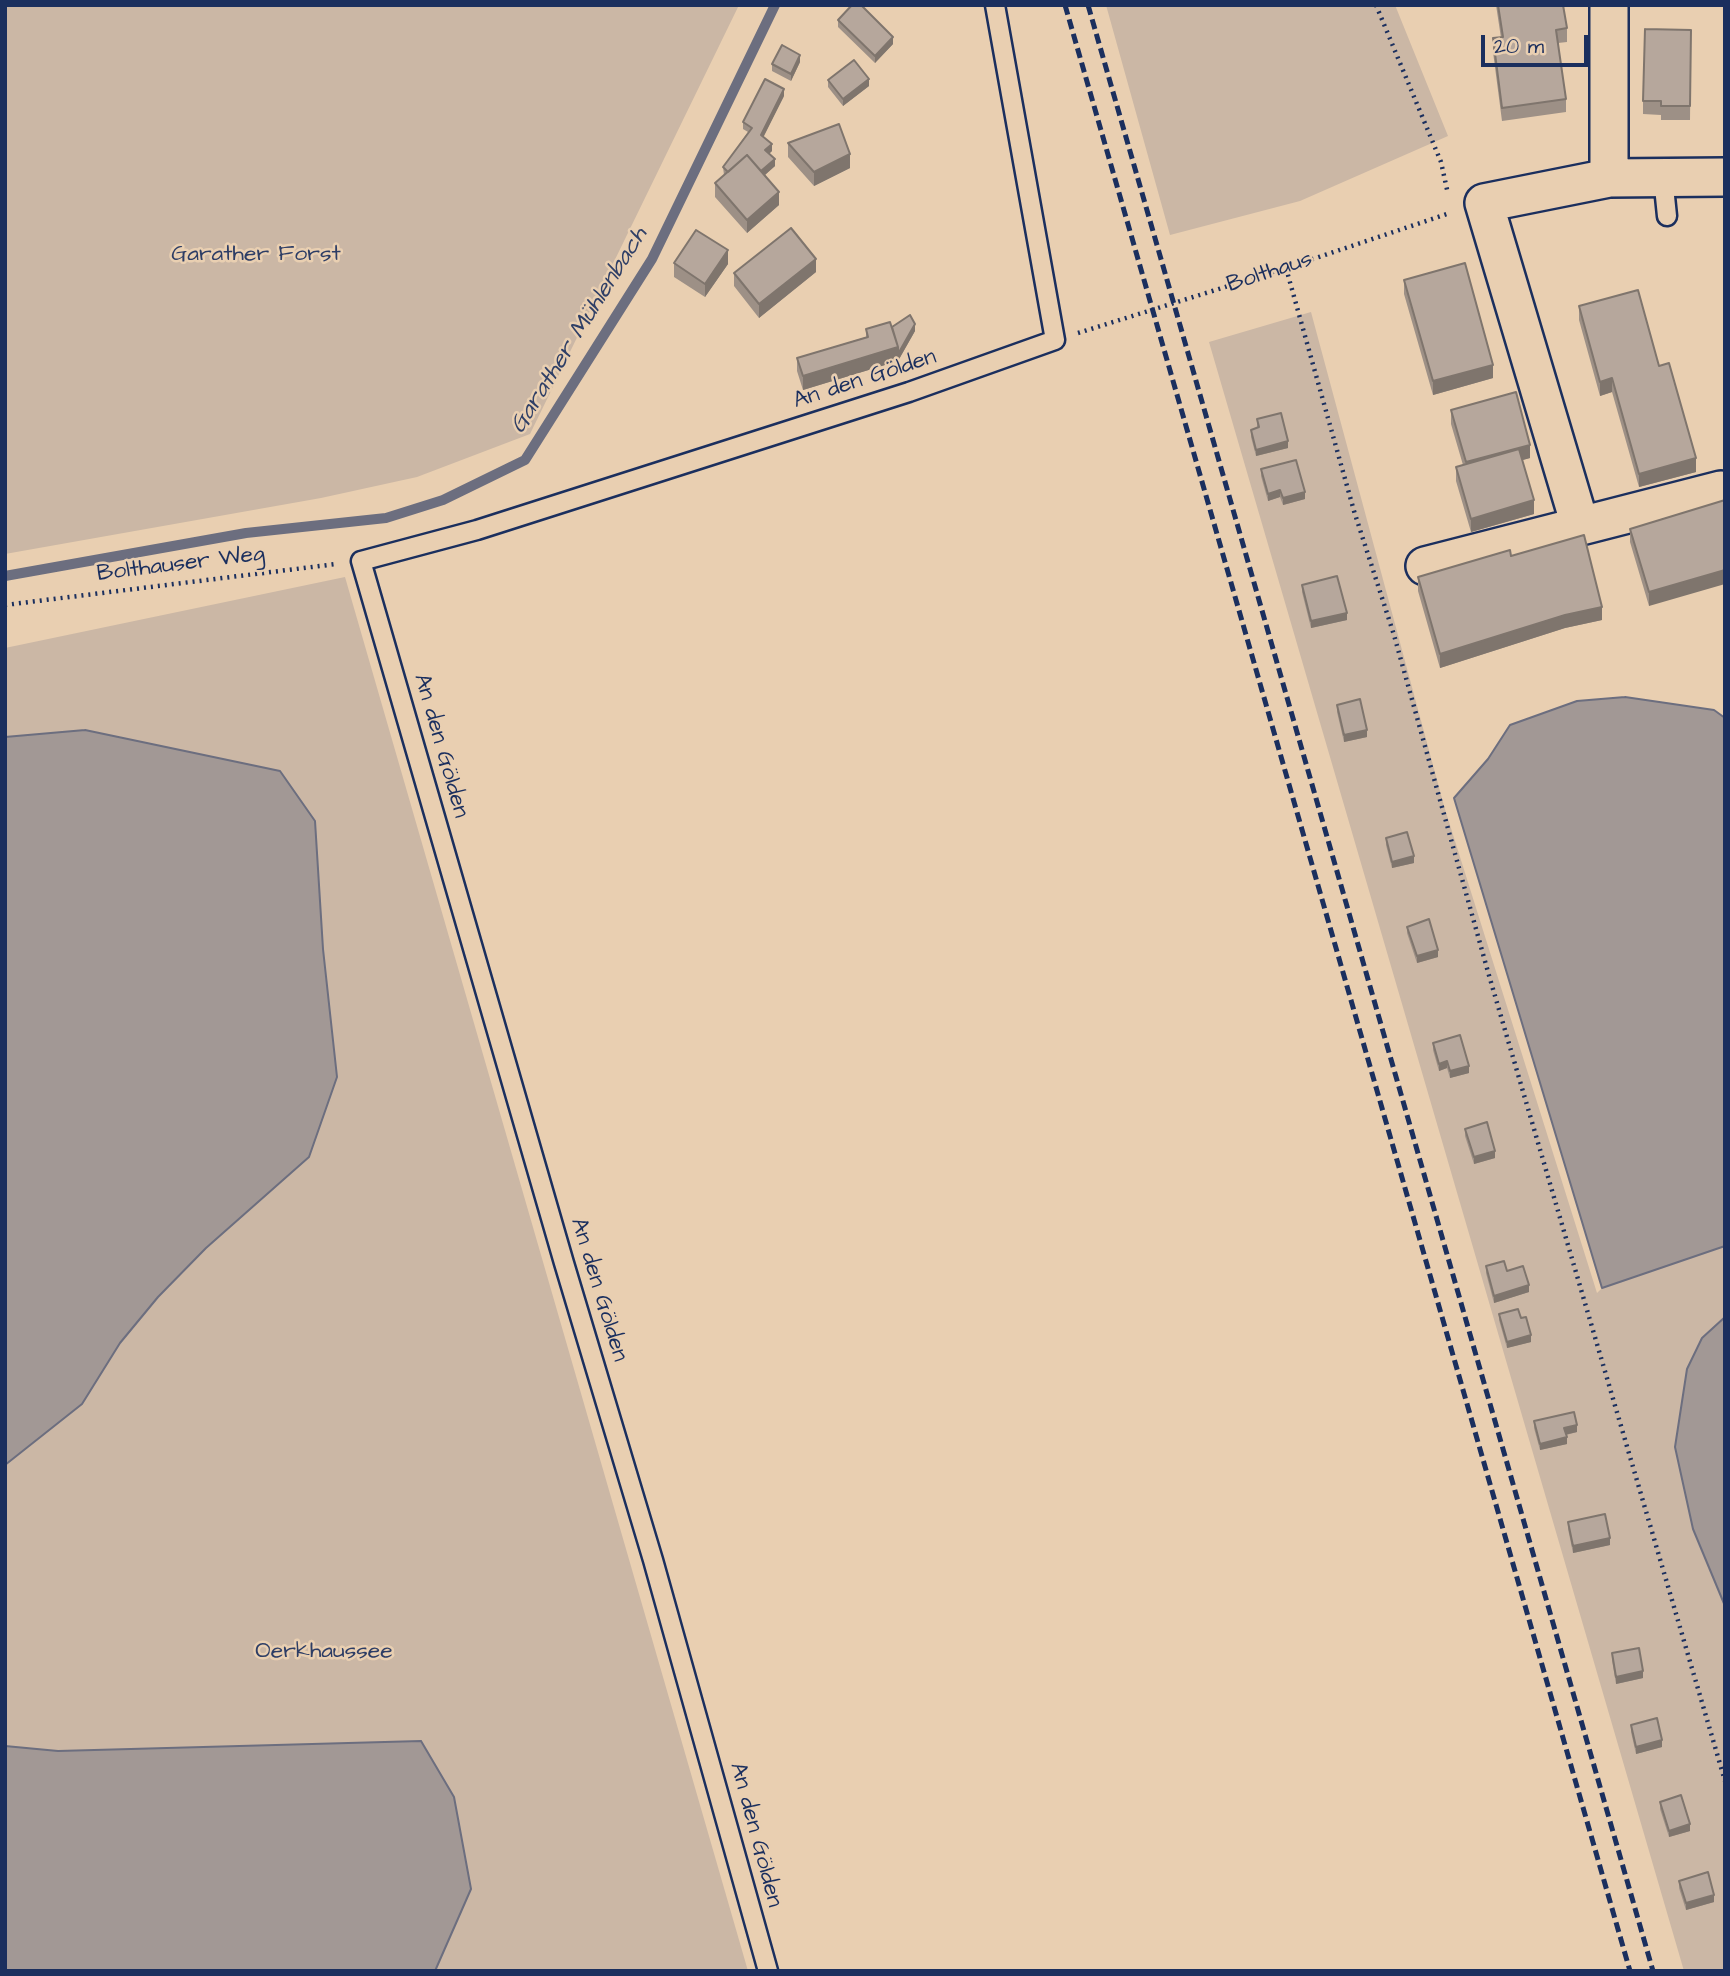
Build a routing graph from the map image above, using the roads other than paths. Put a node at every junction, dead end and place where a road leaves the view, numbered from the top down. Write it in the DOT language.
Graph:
graph roads {
  1 [pos="995,5"];
  2 [pos="1609,5"];
  3 [pos="1663,177"];
  4 [pos="1725,177"];
  5 [pos="1609,178"];
  6 [pos="1667,216"];
  7 [pos="1721,490"];
  8 [pos="1580,525"];
  9 [pos="1425,566"];
  10 [pos="768,1971"];
  1 -- 10 [label="lane, An den Gölden"];
  2 -- 5 [label="street"];
  3 -- 4 [label="street"];
  3 -- 5 [label="street"];
  3 -- 6 [label="lane"];
  5 -- 8 [label="street"];
  7 -- 8 [label="street"];
  8 -- 9 [label="street"];
}
